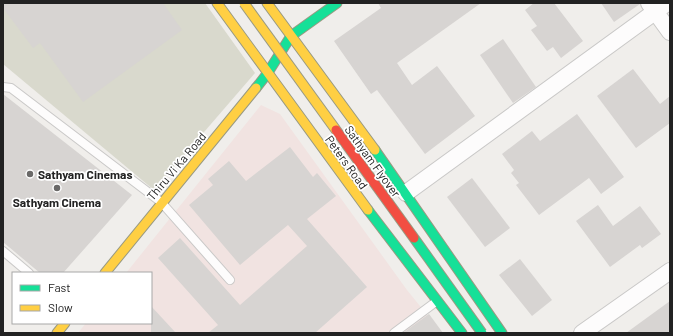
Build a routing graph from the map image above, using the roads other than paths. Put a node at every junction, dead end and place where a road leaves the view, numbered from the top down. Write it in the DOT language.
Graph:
graph roads {
  1 [pos="217,3"];
  2 [pos="244,3"];
  3 [pos="267,3"];
  4 [pos="337,3"];
  5 [pos="657,6"];
  6 [pos="670,32"];
  7 [pos="291,36"];
  8 [pos="267,74"];
  9 [pos="3,87"];
  10 [pos="406,193"];
  11 [pos="162,202"];
  12 [pos="3,251"];
  13 [pos="670,271"];
  14 [pos="28,272"];
  15 [pos="106,272"];
  16 [pos="230,280"];
  17 [pos="437,300"];
  18 [pos="64,324"];
  19 [pos="57,333"];
  20 [pos="394,333"];
  21 [pos="462,333"];
  22 [pos="482,333"];
  23 [pos="502,333"];
  24 [pos="582,333"];
  1 -- 8 [label="main road, Peters Road"];
  2 -- 22 [label="main road, Sathyam Flyover, bridge"];
  3 -- 7 [label="main road"];
  4 -- 7 [label="main road"];
  5 -- 6 [label="street"];
  5 -- 10 [label="street"];
  7 -- 8 [label="main road, Thiru Vi Ka Road"];
  7 -- 10 [label="main road"];
  8 -- 11 [label="main road, Thiru Vi Ka Road"];
  8 -- 17 [label="main road, Peters Road"];
  9 -- 11 [label="lane"];
  10 -- 23 [label="main road"];
  11 -- 15 [label="main road, Thiru Vi Ka Road"];
  11 -- 16 [label="lane"];
  12 -- 14 [label="lane"];
  13 -- 24 [label="street"];
  17 -- 20 [label="lane"];
  17 -- 21 [label="main road, Peters Road"];
  18 -- 19 [label="main road"];
}
